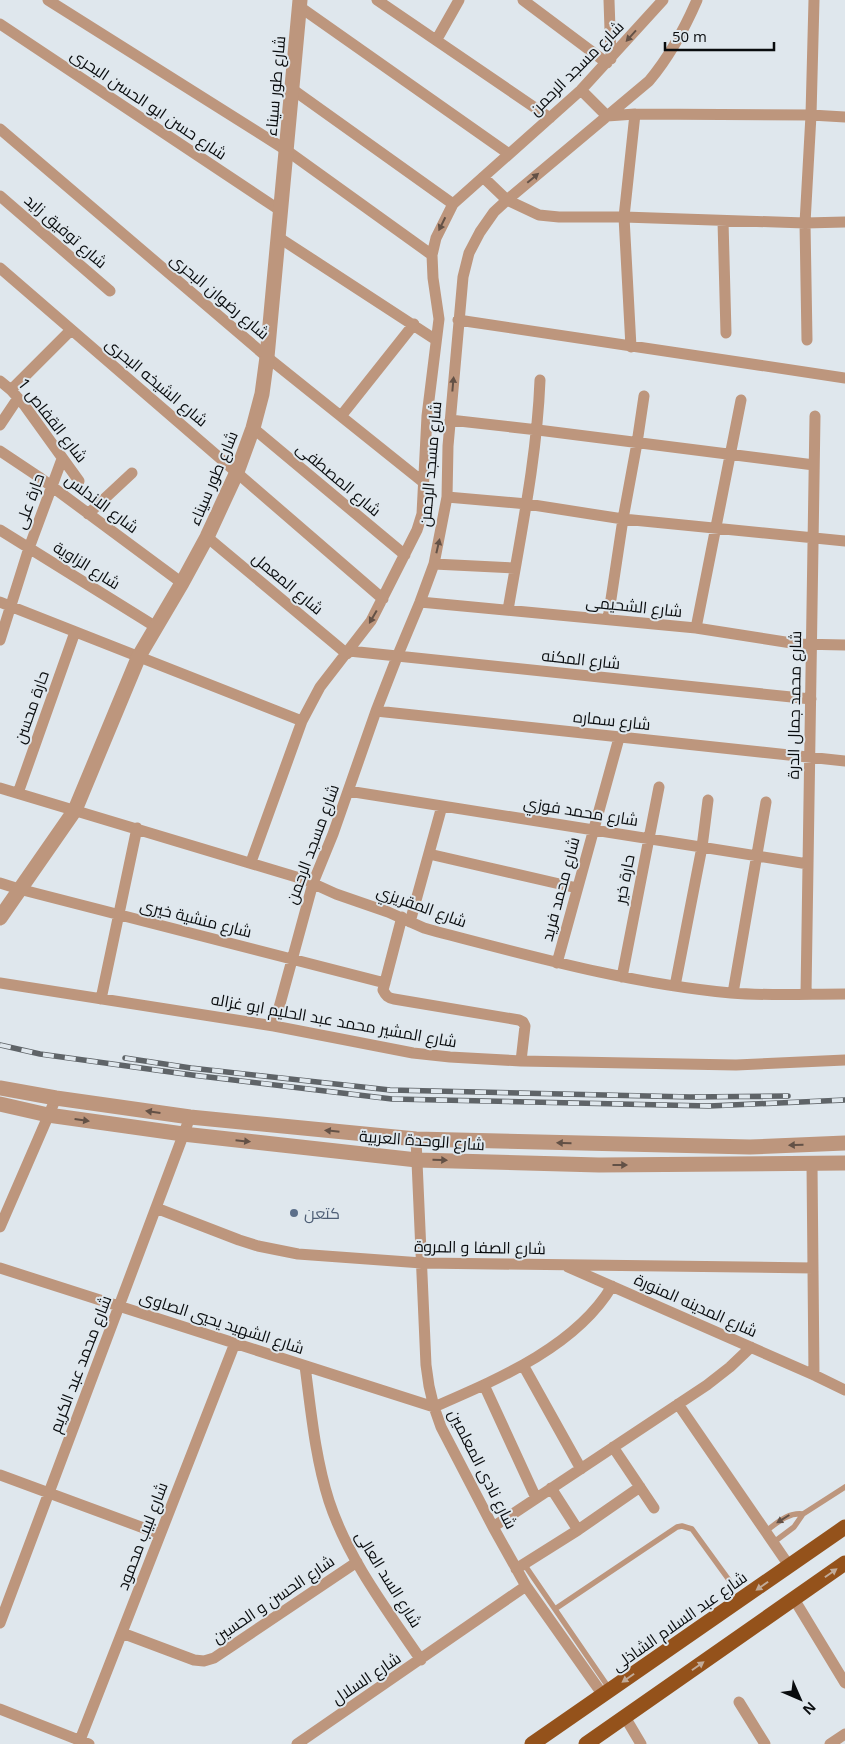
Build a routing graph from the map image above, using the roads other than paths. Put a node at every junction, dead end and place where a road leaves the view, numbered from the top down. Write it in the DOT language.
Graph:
graph roads {
  1 [pos="48,0"];
  2 [pos="377,0"];
  3 [pos="459,0"];
  4 [pos="523,0"];
  5 [pos="609,0"];
  6 [pos="664,0"];
  7 [pos="697,0"];
  8 [pos="814,0"];
  9 [pos="300,3"];
  10 [pos="0,24"];
  11 [pos="437,39"];
  12 [pos="609,61"];
  13 [pos="292,89"];
  14 [pos="581,90"];
  15 [pos="635,114"];
  16 [pos="811,115"];
  17 [pos="607,116"];
  18 [pos="845,117"];
  19 [pos="550,118"];
  20 [pos="0,129"];
  21 [pos="286,150"];
  22 [pos="509,154"];
  23 [pos="484,177"];
  24 [pos="0,196"];
  25 [pos="506,200"];
  26 [pos="453,204"];
  27 [pos="280,211"];
  28 [pos="624,218"];
  29 [pos="722,221"];
  30 [pos="845,222"];
  31 [pos="805,223"];
  32 [pos="278,237"];
  33 [pos="432,255"];
  34 [pos="0,268"];
  35 [pos="110,291"];
  36 [pos="458,320"];
  37 [pos="414,324"];
  38 [pos="71,330"];
  39 [pos="726,333"];
  40 [pos="436,340"];
  41 [pos="807,340"];
  42 [pos="631,346"];
  43 [pos="267,357"];
  44 [pos="845,378"];
  45 [pos="540,380"];
  46 [pos="0,381"];
  47 [pos="15,394"];
  48 [pos="644,396"];
  49 [pos="741,400"];
  50 [pos="340,416"];
  51 [pos="814,416"];
  52 [pos="450,420"];
  53 [pos="0,425"];
  54 [pos="253,428"];
  55 [pos="538,430"];
  56 [pos="637,442"];
  57 [pos="0,452"];
  58 [pos="730,454"];
  59 [pos="62,459"];
  60 [pos="814,465"];
  61 [pos="237,472"];
  62 [pos="132,473"];
  63 [pos="78,481"];
  64 [pos="424,482"];
  65 [pos="51,485"];
  66 [pos="447,497"];
  67 [pos="527,504"];
  68 [pos="88,514"];
  69 [pos="623,519"];
  70 [pos="716,528"];
  71 [pos="0,530"];
  72 [pos="207,537"];
  73 [pos="813,538"];
  74 [pos="845,542"];
  75 [pos="30,548"];
  76 [pos="405,555"];
  77 [pos="434,564"];
  78 [pos="515,568"];
  79 [pos="182,583"];
  80 [pos="383,599"];
  81 [pos="420,602"];
  82 [pos="6,605"];
  83 [pos="508,610"];
  84 [pos="608,620"];
  85 [pos="156,627"];
  86 [pos="696,628"];
  87 [pos="75,632"];
  88 [pos="0,640"];
  89 [pos="811,645"];
  90 [pos="845,645"];
  91 [pos="348,652"];
  92 [pos="139,656"];
  93 [pos="397,657"];
  94 [pos="811,699"];
  95 [pos="376,711"];
  96 [pos="302,721"];
  97 [pos="619,738"];
  98 [pos="810,758"];
  99 [pos="845,762"];
  100 [pos="659,787"];
  101 [pos="0,788"];
  102 [pos="348,791"];
  103 [pos="18,793"];
  104 [pos="708,800"];
  105 [pos="766,802"];
  106 [pos="442,806"];
  107 [pos="75,810"];
  108 [pos="137,828"];
  109 [pos="593,830"];
  110 [pos="649,838"];
  111 [pos="702,847"];
  112 [pos="429,854"];
  113 [pos="757,856"];
  114 [pos="251,862"];
  115 [pos="808,864"];
  116 [pos="0,883"];
  117 [pos="313,883"];
  118 [pos="577,888"];
  119 [pos="19,889"];
  120 [pos="119,915"];
  121 [pos="0,918"];
  122 [pos="406,919"];
  123 [pos="291,959"];
  124 [pos="557,963"];
  125 [pos="622,977"];
  126 [pos="0,983"];
  127 [pos="385,983"];
  128 [pos="675,986"];
  129 [pos="733,993"];
  130 [pos="806,994"];
  131 [pos="845,994"];
  132 [pos="101,999"];
  133 [pos="274,1026"];
  134 [pos="845,1060"];
  135 [pos="521,1061"];
  136 [pos="0,1088"];
  137 [pos="56,1098"];
  138 [pos="0,1104"];
  139 [pos="48,1115"];
  140 [pos="190,1117"];
  141 [pos="184,1134"];
  142 [pos="416,1139"];
  143 [pos="845,1143"];
  144 [pos="600,1144"];
  145 [pos="417,1160"];
  146 [pos="845,1163"];
  147 [pos="812,1164"];
  148 [pos="599,1165"];
  149 [pos="156,1208"];
  150 [pos="0,1227"];
  151 [pos="422,1263"];
  152 [pos="564,1265"];
  153 [pos="0,1268"];
  154 [pos="812,1268"];
  155 [pos="612,1286"];
  156 [pos="119,1306"];
  157 [pos="235,1343"];
  158 [pos="751,1347"];
  159 [pos="523,1365"];
  160 [pos="305,1366"];
  161 [pos="814,1375"];
  162 [pos="484,1385"];
  163 [pos="845,1390"];
  164 [pos="678,1404"];
  165 [pos="434,1407"];
  166 [pos="613,1447"];
  167 [pos="580,1469"];
  168 [pos="0,1476"];
  169 [pos="640,1487"];
  170 [pos="845,1487"];
  171 [pos="551,1488"];
  172 [pos="49,1493"];
  173 [pos="536,1498"];
  174 [pos="654,1508"];
  175 [pos="803,1514"];
  176 [pos="492,1527"];
  177 [pos="845,1527"];
  178 [pos="578,1530"];
  179 [pos="766,1531"];
  180 [pos="160,1534"];
  181 [pos="774,1542"];
  182 [pos="357,1562"];
  183 [pos="845,1563"];
  184 [pos="520,1566"];
  185 [pos="790,1567"];
  186 [pos="729,1580"];
  187 [pos="526,1586"];
  188 [pos="0,1589"];
  189 [pos="11,1593"];
  190 [pos="794,1599"];
  191 [pos="555,1609"];
  192 [pos="0,1623"];
  193 [pos="122,1633"];
  194 [pos="420,1660"];
  195 [pos="845,1683"];
  196 [pos="606,1692"];
  197 [pos="739,1702"];
  198 [pos="0,1709"];
  199 [pos="625,1717"];
  200 [pos="845,1734"];
  201 [pos="84,1742"];
  202 [pos="297,1744"];
  203 [pos="532,1744"];
  204 [pos="586,1744"];
  205 [pos="641,1744"];
  206 [pos="765,1744"];
  207 [pos="830,1744"];
  1 -- 21 [label="street"];
  2 -- 11 [label="street"];
  3 -- 11 [label="street"];
  4 -- 12 [label="street"];
  5 -- 12 [label="street"];
  6 -- 12 [label="street, شارع مسجد الرحمن, one-way"];
  7 -- 17 [label="street, شارع مسجد الرحمن"];
  8 -- 16 [label="street"];
  9 -- 13 [label="street, شارع طور سيناء"];
  9 -- 22 [label="street"];
  10 -- 27 [label="street, شارع حسن ابو الحسن البحرى"];
  11 -- 19 [label="street"];
  12 -- 14 [label="street, شارع مسجد الرحمن"];
  13 -- 21 [label="street, شارع طور سيناء"];
  13 -- 26 [label="street"];
  14 -- 17 [label="street"];
  14 -- 19 [label="street, شارع مسجد الرحمن"];
  15 -- 16 [label="street"];
  15 -- 17 [label="street"];
  15 -- 28 [label="street"];
  16 -- 18 [label="street"];
  16 -- 31 [label="street"];
  25 -- 17 [label="street, شارع مسجد الرحمن, one-way"];
  19 -- 22 [label="street, شارع مسجد الرحمن"];
  20 -- 43 [label="street, شارع رضوان البحرى"];
  21 -- 27 [label="street, شارع طور سيناء"];
  21 -- 33 [label="street"];
  22 -- 23 [label="street, شارع مسجد الرحمن"];
  23 -- 25 [label="street"];
  23 -- 26 [label="street, شارع مسجد الرحمن"];
  24 -- 35 [label="street, شارع توفيق زايد"];
  25 -- 28 [label="street"];
  25 -- 36 [label="street, شارع مسجد الرحمن"];
  26 -- 33 [label="street, شارع مسجد الرحمن, one-way"];
  27 -- 32 [label="street, شارع طور سيناء"];
  28 -- 29 [label="street"];
  28 -- 42 [label="street"];
  29 -- 31 [label="street"];
  29 -- 39 [label="street"];
  30 -- 31 [label="street"];
  31 -- 41 [label="street"];
  32 -- 37 [label="street"];
  32 -- 43 [label="street, شارع طور سيناء"];
  33 -- 40 [label="street, شارع مسجد الرحمن"];
  34 -- 38 [label="street, شارع الشيخه البحرى"];
  36 -- 42 [label="street"];
  52 -- 36 [label="street, شارع مسجد الرحمن, one-way"];
  37 -- 40 [label="street"];
  37 -- 50 [label="street"];
  38 -- 47 [label="street"];
  38 -- 61 [label="street, شارع الشيخه البحرى"];
  40 -- 64 [label="street, شارع مسجد الرحمن"];
  42 -- 44 [label="street"];
  43 -- 50 [label="street, شارع رضوان البحرى"];
  43 -- 54 [label="street, شارع طور سيناء"];
  45 -- 55 [label="street"];
  46 -- 47 [label="street, شارع القفاص 1"];
  47 -- 53 [label="street"];
  47 -- 59 [label="street, شارع القفاص 1"];
  48 -- 56 [label="street"];
  49 -- 58 [label="street"];
  50 -- 64 [label="street, شارع رضوان البحرى"];
  51 -- 60 [label="street, شارع محمد جمال الدرة"];
  52 -- 55 [label="street"];
  52 -- 66 [label="street, شارع مسجد الرحمن"];
  54 -- 61 [label="street, شارع طور سيناء"];
  54 -- 76 [label="street, شارع المصطفى"];
  55 -- 56 [label="street"];
  55 -- 67 [label="street"];
  56 -- 58 [label="street"];
  56 -- 69 [label="street"];
  57 -- 65 [label="street, شارع الاندلس"];
  58 -- 60 [label="street"];
  58 -- 70 [label="street"];
  59 -- 63 [label="street, شارع القفاص 1"];
  59 -- 65 [label="street, حارة على"];
  60 -- 73 [label="street, شارع محمد جمال الدرة"];
  61 -- 72 [label="street, شارع طور سيناء"];
  61 -- 80 [label="street, شارع الشيخه البحرى"];
  62 -- 68 [label="street"];
  64 -- 76 [label="street, شارع مسجد الرحمن"];
  65 -- 68 [label="street, شارع الاندلس"];
  65 -- 75 [label="street, حارة على"];
  66 -- 67 [label="street"];
  77 -- 66 [label="street, شارع مسجد الرحمن, one-way"];
  67 -- 69 [label="street"];
  67 -- 78 [label="street"];
  68 -- 79 [label="street, شارع الاندلس"];
  69 -- 70 [label="street"];
  69 -- 84 [label="street"];
  70 -- 73 [label="street"];
  70 -- 86 [label="street"];
  71 -- 75 [label="street, شارع الزاوية"];
  72 -- 79 [label="street, شارع طور سيناء"];
  72 -- 91 [label="street, شارع المعمل"];
  73 -- 74 [label="street"];
  73 -- 89 [label="street, شارع محمد جمال الدرة"];
  75 -- 82 [label="street, حارة على"];
  75 -- 85 [label="street, شارع الزاوية"];
  76 -- 80 [label="street, شارع مسجد الرحمن"];
  77 -- 78 [label="street"];
  77 -- 81 [label="street, شارع مسجد الرحمن"];
  78 -- 83 [label="street"];
  79 -- 85 [label="street, شارع طور سيناء"];
  80 -- 91 [label="street, شارع مسجد الرحمن, one-way"];
  81 -- 83 [label="street, شارع الشحيمى"];
  81 -- 93 [label="street, شارع مسجد الرحمن"];
  82 -- 87 [label="street"];
  82 -- 88 [label="street, حارة على"];
  83 -- 84 [label="street, شارع الشحيمى"];
  84 -- 86 [label="street, شارع الشحيمى"];
  85 -- 92 [label="street, شارع طور سيناء"];
  86 -- 89 [label="street, شارع الشحيمى"];
  87 -- 92 [label="street"];
  87 -- 103 [label="street, حارة محسن"];
  89 -- 90 [label="street, شارع الشحيمى"];
  89 -- 94 [label="street, شارع محمد جمال الدرة"];
  91 -- 93 [label="street, شارع المكنه"];
  91 -- 96 [label="street, شارع مسجد الرحمن"];
  92 -- 96 [label="street"];
  92 -- 107 [label="street, شارع طور سيناء"];
  93 -- 94 [label="street, شارع المكنه"];
  93 -- 95 [label="street, شارع مسجد الرحمن"];
  94 -- 98 [label="street, شارع محمد جمال الدرة"];
  95 -- 97 [label="street, شارع سماره"];
  95 -- 102 [label="street, شارع مسجد الرحمن"];
  96 -- 114 [label="street, شارع مسجد الرحمن"];
  97 -- 98 [label="street, شارع سماره"];
  97 -- 109 [label="street, شارع محمد فريد"];
  98 -- 99 [label="street, شارع سماره"];
  98 -- 115 [label="street, شارع محمد جمال الدرة"];
  100 -- 110 [label="street, حارة خير"];
  101 -- 103 [label="street, شارع المقريزي"];
  102 -- 106 [label="street, شارع محمد فوزي"];
  102 -- 117 [label="street, شارع مسجد الرحمن"];
  103 -- 107 [label="street, شارع المقريزي"];
  104 -- 111 [label="street"];
  105 -- 113 [label="street"];
  106 -- 109 [label="street, شارع محمد فوزي"];
  106 -- 112 [label="street"];
  107 -- 108 [label="street, شارع المقريزي"];
  107 -- 119 [label="street, شارع طور سيناء"];
  108 -- 114 [label="street, شارع المقريزي"];
  108 -- 120 [label="street"];
  109 -- 110 [label="street, شارع محمد فوزي"];
  109 -- 118 [label="street, شارع محمد فريد"];
  110 -- 111 [label="street, شارع محمد فوزي"];
  110 -- 125 [label="street, حارة خير"];
  111 -- 113 [label="street, شارع محمد فوزي"];
  111 -- 128 [label="street"];
  112 -- 118 [label="street"];
  112 -- 122 [label="street"];
  113 -- 115 [label="street, شارع محمد فوزي"];
  113 -- 129 [label="street"];
  114 -- 117 [label="street, شارع المقريزي"];
  115 -- 130 [label="street, شارع محمد جمال الدرة"];
  116 -- 119 [label="street, شارع منشية خيرى"];
  117 -- 122 [label="street, شارع المقريزي"];
  117 -- 123 [label="street, شارع مسجد الرحمن"];
  118 -- 124 [label="street, شارع محمد فريد"];
  119 -- 120 [label="street, شارع منشية خيرى"];
  119 -- 121 [label="street, شارع طور سيناء"];
  120 -- 123 [label="street, شارع منشية خيرى"];
  120 -- 132 [label="street"];
  122 -- 124 [label="street, شارع المقريزي"];
  122 -- 127 [label="street"];
  123 -- 127 [label="street, شارع منشية خيرى"];
  123 -- 133 [label="street, شارع مسجد الرحمن"];
  124 -- 125 [label="street, شارع المقريزي"];
  125 -- 128 [label="street, شارع المقريزي"];
  126 -- 132 [label="street, شارع المشير محمد عبد الحليم ابو غزاله"];
  127 -- 135 [label="street"];
  128 -- 129 [label="street, شارع المقريزي"];
  129 -- 130 [label="street, شارع المقريزي"];
  130 -- 131 [label="street, شارع المقريزي"];
  132 -- 133 [label="street, شارع المشير محمد عبد الحليم ابو غزاله"];
  133 -- 135 [label="street, شارع المشير محمد عبد الحليم ابو غزاله"];
  134 -- 135 [label="street, شارع المشير محمد عبد الحليم ابو غزاله"];
  136 -- 137 [label="street, شارع الوحدة العربية"];
  137 -- 139 [label="street"];
  140 -- 137 [label="street, شارع الوحدة العربية, one-way"];
  138 -- 139 [label="street, شارع الوحدة العربية"];
  139 -- 141 [label="street, شارع الوحدة العربية, one-way"];
  139 -- 150 [label="street"];
  140 -- 141 [label="street, شارع محمد عبد الكريم"];
  142 -- 140 [label="street, شارع الوحدة العربية, one-way"];
  141 -- 145 [label="street, شارع الوحدة العربية, one-way"];
  141 -- 149 [label="street, شارع محمد عبد الكريم"];
  144 -- 142 [label="street, شارع الوحدة العربية, one-way"];
  142 -- 145 [label="street, شارع نادى المعلمين"];
  143 -- 144 [label="street, شارع الوحدة العربية, one-way"];
  144 -- 148 [label="street"];
  145 -- 148 [label="street, شارع الوحدة العربية, one-way"];
  145 -- 151 [label="street, شارع نادى المعلمين"];
  146 -- 147 [label="street, شارع الوحدة العربية"];
  148 -- 147 [label="street, شارع الوحدة العربية, one-way"];
  147 -- 154 [label="street"];
  149 -- 151 [label="street, شارع الصفا و المروة"];
  149 -- 156 [label="street, شارع محمد عبد الكريم"];
  151 -- 152 [label="street, شارع الصفا و المروة"];
  151 -- 165 [label="street, شارع نادى المعلمين"];
  152 -- 154 [label="street, شارع الصفا و المروة"];
  152 -- 155 [label="street, شارع المدينه المنورة"];
  153 -- 156 [label="street, شارع الشهيد يحيي الصاوى"];
  154 -- 161 [label="street"];
  155 -- 158 [label="street, شارع المدينه المنورة"];
  155 -- 159 [label="street"];
  156 -- 157 [label="street, شارع الشهيد يحيي الصاوى"];
  156 -- 172 [label="street, شارع محمد عبد الكريم"];
  157 -- 160 [label="street, شارع الشهيد يحيي الصاوى"];
  157 -- 180 [label="street, شارع لبيب محمود"];
  158 -- 161 [label="street, شارع المدينه المنورة"];
  158 -- 164 [label="street"];
  159 -- 162 [label="street"];
  159 -- 167 [label="street"];
  160 -- 165 [label="street, شارع الشهيد يحيي الصاوى"];
  160 -- 182 [label="street, شارع السد العالى"];
  161 -- 163 [label="street, شارع المدينه المنورة"];
  162 -- 165 [label="street"];
  162 -- 173 [label="street"];
  164 -- 166 [label="street"];
  164 -- 179 [label="street"];
  165 -- 176 [label="street, شارع نادى المعلمين"];
  166 -- 167 [label="street"];
  166 -- 169 [label="street"];
  167 -- 171 [label="street"];
  168 -- 172 [label="street"];
  169 -- 174 [label="street"];
  169 -- 178 [label="street"];
  170 -- 175 [label="lane"];
  171 -- 173 [label="street"];
  171 -- 178 [label="street"];
  172 -- 180 [label="street"];
  172 -- 189 [label="street, شارع محمد عبد الكريم"];
  173 -- 176 [label="street"];
  175 -- 179 [label="lane, one-way"];
  175 -- 181 [label="lane"];
  176 -- 184 [label="street, شارع نادى المعلمين"];
  177 -- 185 [label="main road, شارع عبد السلام الشاذلى"];
  178 -- 184 [label="street"];
  179 -- 181 [label="street"];
  180 -- 193 [label="street, شارع لبيب محمود"];
  181 -- 185 [label="street"];
  182 -- 193 [label="street, شارع الحسن و الحسين"];
  182 -- 194 [label="street, شارع السد العالى"];
  190 -- 183 [label="main road, one-way"];
  184 -- 187 [label="street, شارع نادى المعلمين"];
  184 -- 191 [label="lane"];
  185 -- 196 [label="main road, شارع عبد السلام الشاذلى, one-way"];
  186 -- 191 [label="lane"];
  187 -- 194 [label="street, شارع السلال"];
  187 -- 196 [label="street, شارع نادى المعلمين"];
  188 -- 189 [label="street"];
  189 -- 192 [label="street, شارع محمد عبد الكريم"];
  190 -- 195 [label="street"];
  199 -- 190 [label="main road, one-way"];
  191 -- 196 [label="lane"];
  193 -- 201 [label="street, شارع لبيب محمود"];
  194 -- 202 [label="street, شارع السلال"];
  196 -- 203 [label="main road, شارع عبد السلام الشاذلى"];
  197 -- 206 [label="street"];
  198 -- 201 [label="street"];
  199 -- 204 [label="main road"];
  199 -- 205 [label="street"];
  200 -- 207 [label="street"];
}
